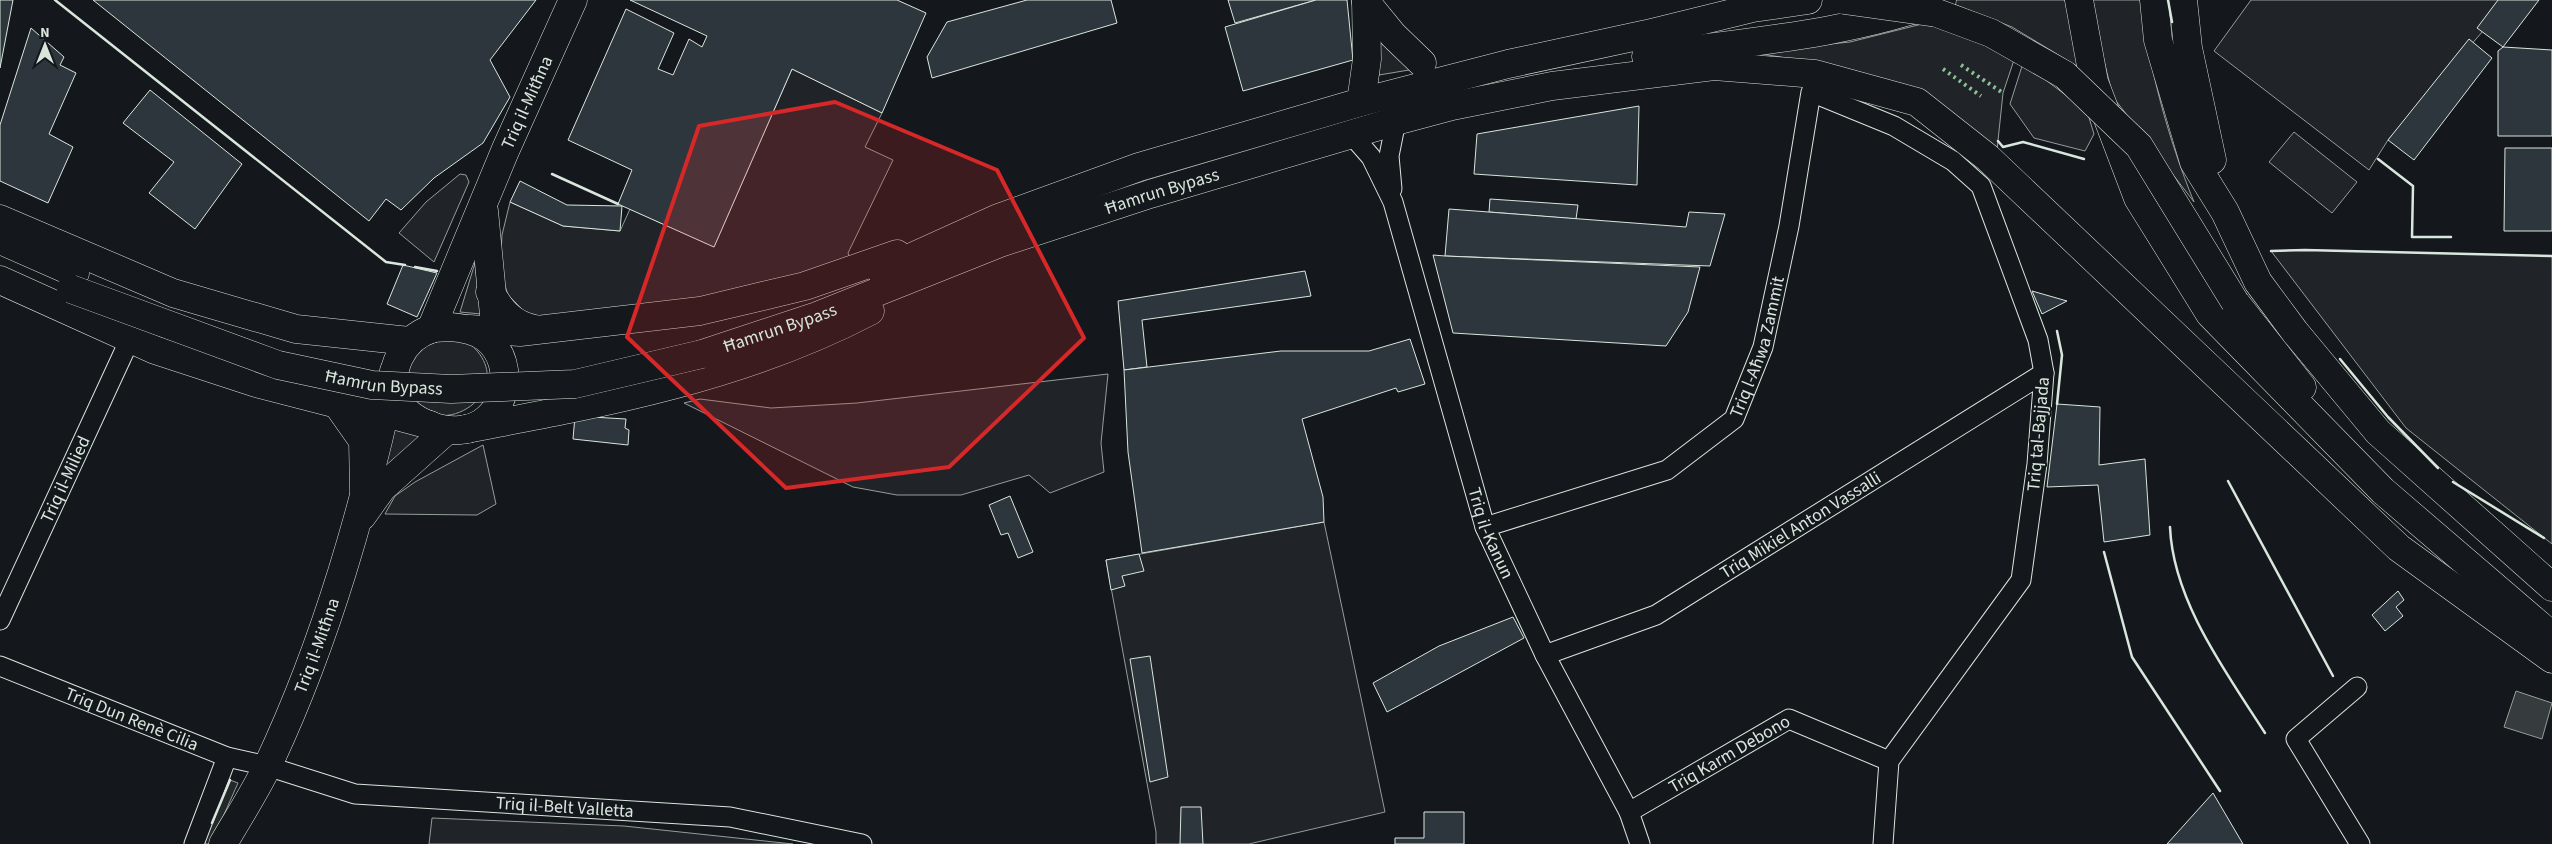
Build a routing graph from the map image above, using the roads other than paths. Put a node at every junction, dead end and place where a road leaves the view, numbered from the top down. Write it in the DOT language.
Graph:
graph roads {
  1 [pos="573,0"];
  2 [pos="1707,0"];
  3 [pos="1808,0"];
  4 [pos="1844,0"];
  5 [pos="1942,0"];
  6 [pos="2078,0"];
  7 [pos="2154,0"];
  8 [pos="2183,0"];
  9 [pos="1366,1"];
  10 [pos="1422,63"];
  11 [pos="1508,64"];
  12 [pos="1552,86"];
  13 [pos="1811,92"];
  14 [pos="1361,102"];
  15 [pos="1452,106"];
  16 [pos="1396,121"];
  17 [pos="1351,134"];
  18 [pos="1393,202"];
  19 [pos="484,206"];
  20 [pos="2225,212"];
  21 [pos="0,218"];
  22 [pos="998,231"];
  23 [pos="0,240"];
  24 [pos="0,258"];
  25 [pos="0,280"];
  26 [pos="73,281"];
  27 [pos="490,292"];
  28 [pos="469,329"];
  29 [pos="543,330"];
  30 [pos="497,332"];
  31 [pos="420,335"];
  32 [pos="130,339"];
  33 [pos="506,370"];
  34 [pos="394,371"];
  35 [pos="2044,373"];
  36 [pos="337,404"];
  37 [pos="385,413"];
  38 [pos="448,428"];
  39 [pos="364,491"];
  40 [pos="358,522"];
  41 [pos="1485,527"];
  42 [pos="2552,588"];
  43 [pos="0,620"];
  44 [pos="2552,636"];
  45 [pos="1545,655"];
  46 [pos="2552,659"];
  47 [pos="0,666"];
  48 [pos="2357,687"];
  49 [pos="227,757"];
  50 [pos="1889,762"];
  51 [pos="267,766"];
  52 [pos="1629,812"];
  53 [pos="194,844"];
  54 [pos="223,844"];
  55 [pos="862,844"];
  56 [pos="1640,844"];
  57 [pos="1883,844"];
  58 [pos="2360,844"];
  1 -- 19 [label="main road, Triq il-Mitħna"];
  2 -- 11 [label="main road"];
  3 -- 11 [label="main road"];
  4 -- 42 [label="main road, bridge"];
  5 -- 12 [label="main road"];
  6 -- 44 [label="main road"];
  7 -- 20 [label="main road"];
  8 -- 20 [label="main road"];
  9 -- 10 [label="main road"];
  9 -- 14 [label="main road"];
  11 -- 14 [label="main road, Ħamrun Bypass"];
  12 -- 15 [label="main road, Ħamrun Bypass"];
  12 -- 46 [label="main road"];
  13 -- 15 [label="main road"];
  13 -- 35 [label="street, Triq tal-Bajjada"];
  13 -- 41 [label="street, Triq l-Aħwa Zammit"];
  14 -- 22 [label="main road, Ħamrun Bypass"];
  15 -- 16 [label="main road, Ħamrun Bypass"];
  16 -- 17 [label="main road, Ħamrun Bypass"];
  16 -- 18 [label="street, Triq il-Kanun"];
  17 -- 18 [label="street, Triq il-Kanun"];
  17 -- 22 [label="main road, Ħamrun Bypass"];
  18 -- 41 [label="street, Triq il-Kanun"];
  19 -- 27 [label="main road, Triq il-Mitħna"];
  19 -- 31 [label="main road, Triq il-Mitħna"];
  20 -- 42 [label="main road"];
  21 -- 31 [label="main road"];
  22 -- 26 [label="main road, Ħamrun Bypass"];
  22 -- 29 [label="main road"];
  22 -- 38 [label="main road"];
  23 -- 26 [label="main road, Ħamrun Bypass"];
  24 -- 26 [label="main road, Ħamrun Bypass"];
  25 -- 32 [label="main road"];
  27 -- 29 [label="main road"];
  27 -- 30 [label="main road, Triq il-Mitħna"];
  28 -- 30 [label="main road"];
  28 -- 31 [label="main road"];
  28 -- 33 [label="main road"];
  29 -- 30 [label="main road"];
  30 -- 33 [label="main road, Triq il-Mitħna"];
  31 -- 34 [label="main road"];
  32 -- 36 [label="main road"];
  32 -- 43 [label="street, Triq il-Milied"];
  33 -- 38 [label="main road"];
  34 -- 37 [label="main road, Triq il-Mitħna"];
  34 -- 38 [label="main road"];
  35 -- 45 [label="street, Triq Mikiel Anton Vassalli"];
  35 -- 50 [label="street, Triq tal-Bajjada"];
  36 -- 37 [label="main road"];
  36 -- 39 [label="main road"];
  37 -- 38 [label="main road"];
  37 -- 39 [label="main road, Triq il-Mitħna"];
  38 -- 40 [label="main road, Triq il-Mitħna"];
  39 -- 40 [label="main road, Triq il-Mitħna"];
  40 -- 51 [label="main road, Triq il-Mitħna"];
  41 -- 45 [label="street, Triq il-Kanun"];
  45 -- 52 [label="street, Triq il-Kanun"];
  47 -- 49 [label="street, Triq Dun Renè Cilia"];
  48 -- 58 [label="street"];
  49 -- 51 [label="street, Triq Dun Renè Cilia"];
  49 -- 53 [label="street"];
  50 -- 52 [label="street, Triq Karm Debono"];
  50 -- 57 [label="street"];
  51 -- 54 [label="main road, Triq il-Mitħna"];
  51 -- 55 [label="street, Triq il-Belt Valletta"];
  52 -- 56 [label="street, Triq il-Kanun"];
}
